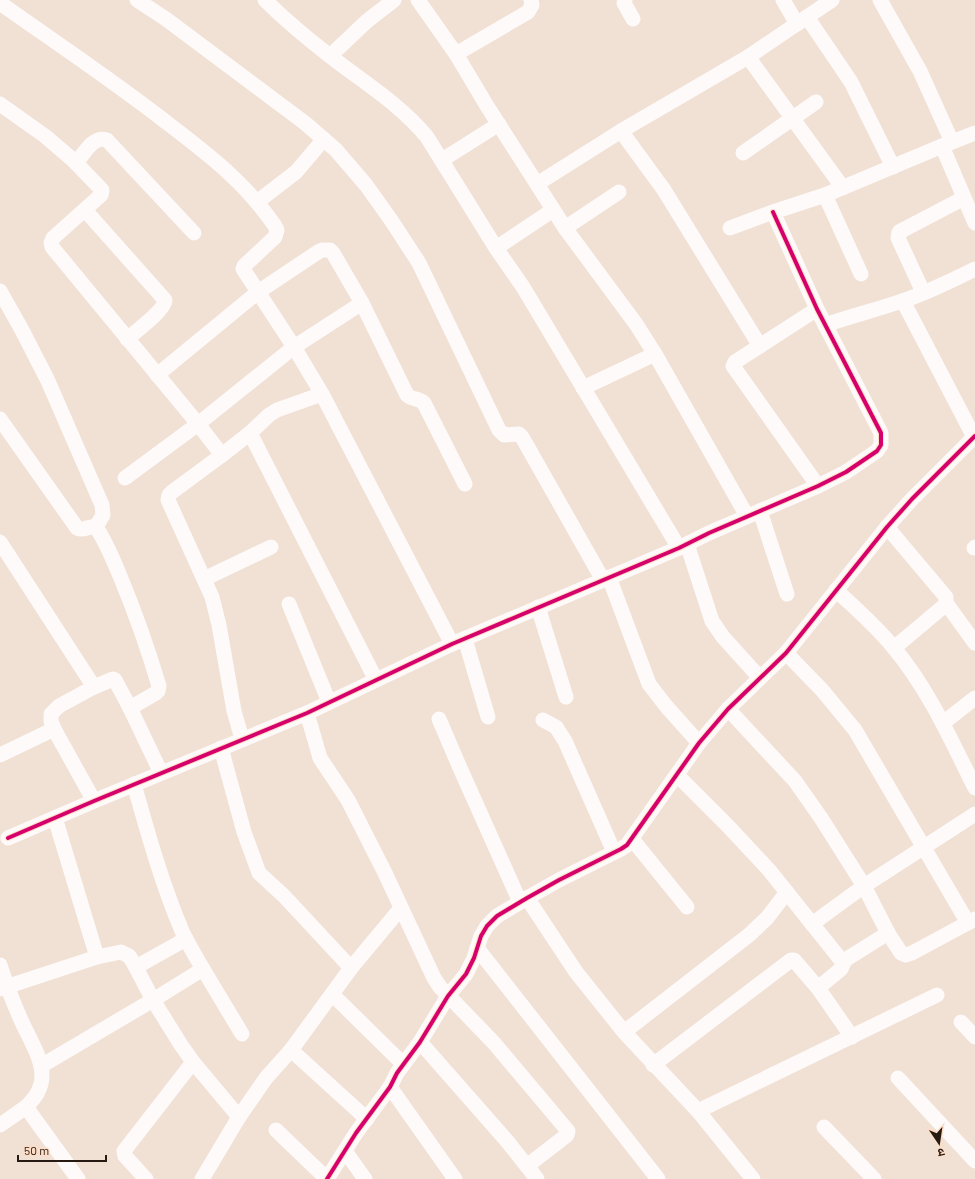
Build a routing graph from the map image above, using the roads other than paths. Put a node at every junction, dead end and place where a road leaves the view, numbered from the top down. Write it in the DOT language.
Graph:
graph roads {
  1 [pos="137,0"];
  2 [pos="394,0"];
  3 [pos="418,0"];
  4 [pos="531,0"];
  5 [pos="625,0"];
  6 [pos="783,0"];
  7 [pos="832,0"];
  8 [pos="880,0"];
  9 [pos="0,3"];
  10 [pos="275,3"];
  11 [pos="633,19"];
  12 [pos="802,21"];
  13 [pos="456,54"];
  14 [pos="330,56"];
  15 [pos="748,57"];
  16 [pos="816,102"];
  17 [pos="0,104"];
  18 [pos="792,118"];
  19 [pos="498,124"];
  20 [pos="621,131"];
  21 [pos="975,133"];
  22 [pos="324,139"];
  23 [pos="947,144"];
  24 [pos="743,153"];
  25 [pos="442,160"];
  26 [pos="76,163"];
  27 [pos="894,167"];
  28 [pos="537,184"];
  29 [pos="843,188"];
  30 [pos="619,192"];
  31 [pos="825,195"];
  32 [pos="964,198"];
  33 [pos="257,202"];
  34 [pos="85,210"];
  35 [pos="553,210"];
  36 [pos="773,212"];
  37 [pos="975,223"];
  38 [pos="565,228"];
  39 [pos="730,228"];
  40 [pos="194,233"];
  41 [pos="496,248"];
  42 [pos="975,269"];
  43 [pos="861,274"];
  44 [pos="0,291"];
  45 [pos="258,292"];
  46 [pos="923,292"];
  47 [pos="903,301"];
  48 [pos="362,303"];
  49 [pos="817,309"];
  50 [pos="825,325"];
  51 [pos="127,339"];
  52 [pos="760,346"];
  53 [pos="294,347"];
  54 [pos="655,354"];
  55 [pos="157,375"];
  56 [pos="583,388"];
  57 [pos="322,394"];
  58 [pos="0,419"];
  59 [pos="198,424"];
  60 [pos="250,434"];
  61 [pos="975,437"];
  62 [pos="222,455"];
  63 [pos="125,478"];
  64 [pos="466,484"];
  65 [pos="818,486"];
  66 [pos="754,514"];
  67 [pos="96,527"];
  68 [pos="887,527"];
  69 [pos="0,542"];
  70 [pos="683,546"];
  71 [pos="271,547"];
  72 [pos="606,578"];
  73 [pos="204,579"];
  74 [pos="836,590"];
  75 [pos="787,594"];
  76 [pos="946,603"];
  77 [pos="289,604"];
  78 [pos="538,607"];
  79 [pos="459,642"];
  80 [pos="975,643"];
  81 [pos="894,648"];
  82 [pos="786,653"];
  83 [pos="760,678"];
  84 [pos="376,680"];
  85 [pos="94,686"];
  86 [pos="566,697"];
  87 [pos="975,698"];
  88 [pos="329,702"];
  89 [pos="130,708"];
  90 [pos="728,709"];
  91 [pos="307,713"];
  92 [pos="488,717"];
  93 [pos="439,719"];
  94 [pos="543,720"];
  95 [pos="943,723"];
  96 [pos="54,729"];
  97 [pos="242,739"];
  98 [pos="699,743"];
  99 [pos="221,748"];
  100 [pos="0,755"];
  101 [pos="161,773"];
  102 [pos="677,774"];
  103 [pos="134,784"];
  104 [pos="975,788"];
  105 [pos="94,801"];
  106 [pos="975,814"];
  107 [pos="55,818"];
  108 [pos="8,838"];
  109 [pos="632,839"];
  110 [pos="923,848"];
  111 [pos="614,852"];
  112 [pos="864,886"];
  113 [pos="787,892"];
  114 [pos="524,900"];
  115 [pos="687,907"];
  116 [pos="401,908"];
  117 [pos="972,921"];
  118 [pos="812,924"];
  119 [pos="888,933"];
  120 [pos="186,939"];
  121 [pos="477,948"];
  122 [pos="97,957"];
  123 [pos="845,960"];
  124 [pos="0,965"];
  125 [pos="136,967"];
  126 [pos="351,968"];
  127 [pos="203,969"];
  128 [pos="3,987"];
  129 [pos="818,988"];
  130 [pos="332,994"];
  131 [pos="937,995"];
  132 [pos="448,996"];
  133 [pos="154,1000"];
  134 [pos="961,1022"];
  135 [pos="624,1032"];
  136 [pos="242,1034"];
  137 [pos="852,1037"];
  138 [pos="975,1037"];
  139 [pos="420,1042"];
  140 [pos="291,1050"];
  141 [pos="193,1062"];
  142 [pos="403,1064"];
  143 [pos="653,1065"];
  144 [pos="41,1066"];
  145 [pos="898,1078"];
  146 [pos="390,1087"];
  147 [pos="26,1107"];
  148 [pos="698,1111"];
  149 [pos="239,1117"];
  150 [pos="367,1119"];
  151 [pos="0,1125"];
  152 [pos="824,1127"];
  153 [pos="276,1130"];
  154 [pos="345,1151"];
  155 [pos="975,1161"];
  156 [pos="527,1166"];
  157 [pos="78,1179"];
  158 [pos="146,1179"];
  159 [pos="202,1179"];
  160 [pos="327,1179"];
  161 [pos="365,1179"];
  162 [pos="456,1179"];
  163 [pos="537,1179"];
  164 [pos="658,1179"];
  165 [pos="753,1179"];
  166 [pos="874,1179"];
  1 -- 22 [label="street"];
  2 -- 14 [label="street"];
  3 -- 13 [label="street"];
  4 -- 13 [label="street"];
  5 -- 11 [label="street"];
  6 -- 12 [label="street"];
  7 -- 12 [label="street"];
  8 -- 23 [label="street"];
  9 -- 33 [label="street"];
  10 -- 14 [label="street"];
  12 -- 15 [label="street"];
  12 -- 27 [label="street"];
  13 -- 19 [label="street"];
  14 -- 25 [label="street"];
  15 -- 18 [label="street"];
  15 -- 20 [label="street"];
  16 -- 18 [label="street"];
  17 -- 26 [label="street"];
  18 -- 24 [label="street"];
  18 -- 29 [label="street"];
  19 -- 25 [label="street"];
  19 -- 28 [label="street"];
  20 -- 28 [label="street"];
  20 -- 52 [label="street"];
  21 -- 23 [label="street"];
  22 -- 33 [label="street"];
  22 -- 72 [label="street"];
  23 -- 27 [label="street"];
  23 -- 32 [label="street"];
  25 -- 41 [label="street"];
  26 -- 34 [label="street"];
  26 -- 40 [label="street"];
  27 -- 29 [label="street"];
  28 -- 35 [label="street"];
  29 -- 31 [label="street"];
  30 -- 38 [label="street"];
  31 -- 36 [label="street"];
  31 -- 43 [label="street"];
  32 -- 37 [label="street"];
  32 -- 46 [label="street"];
  33 -- 45 [label="street"];
  34 -- 51 [label="street"];
  34 -- 51 [label="street"];
  35 -- 38 [label="street"];
  35 -- 41 [label="street"];
  36 -- 39 [label="street"];
  36 -- 49 [label="street"];
  38 -- 54 [label="street"];
  41 -- 56 [label="street"];
  42 -- 46 [label="street"];
  44 -- 67 [label="street"];
  45 -- 48 [label="street"];
  45 -- 53 [label="street"];
  45 -- 55 [label="street"];
  46 -- 47 [label="street"];
  47 -- 50 [label="street"];
  47 -- 61 [label="street"];
  48 -- 53 [label="street"];
  48 -- 64 [label="street"];
  49 -- 50 [label="street"];
  49 -- 52 [label="street"];
  50 -- 65 [label="street"];
  51 -- 55 [label="street"];
  52 -- 65 [label="street"];
  53 -- 57 [label="street"];
  53 -- 59 [label="street"];
  54 -- 56 [label="street"];
  54 -- 66 [label="street"];
  55 -- 59 [label="street"];
  56 -- 70 [label="street"];
  57 -- 60 [label="street"];
  57 -- 79 [label="street"];
  58 -- 67 [label="street"];
  59 -- 62 [label="street"];
  59 -- 63 [label="street"];
  60 -- 62 [label="street"];
  60 -- 84 [label="street"];
  61 -- 68 [label="street"];
  62 -- 73 [label="street"];
  65 -- 66 [label="street"];
  66 -- 70 [label="street"];
  66 -- 75 [label="street"];
  67 -- 89 [label="street"];
  68 -- 74 [label="street"];
  68 -- 76 [label="street"];
  69 -- 85 [label="street"];
  70 -- 72 [label="street"];
  70 -- 83 [label="street"];
  71 -- 73 [label="street"];
  72 -- 78 [label="street"];
  72 -- 98 [label="street"];
  73 -- 97 [label="street"];
  74 -- 81 [label="street"];
  74 -- 82 [label="street"];
  76 -- 80 [label="street"];
  76 -- 81 [label="street"];
  77 -- 88 [label="street"];
  78 -- 79 [label="street"];
  78 -- 86 [label="street"];
  79 -- 84 [label="street"];
  79 -- 92 [label="street"];
  81 -- 95 [label="street"];
  82 -- 83 [label="street"];
  82 -- 110 [label="street"];
  83 -- 90 [label="street"];
  84 -- 88 [label="street"];
  85 -- 89 [label="street"];
  85 -- 96 [label="street"];
  87 -- 95 [label="street"];
  88 -- 91 [label="street"];
  89 -- 101 [label="street"];
  90 -- 98 [label="street"];
  90 -- 112 [label="street"];
  91 -- 97 [label="street"];
  91 -- 116 [label="street"];
  93 -- 114 [label="street"];
  94 -- 111 [label="street"];
  95 -- 104 [label="street"];
  96 -- 100 [label="street"];
  96 -- 105 [label="street"];
  97 -- 99 [label="street"];
  98 -- 102 [label="street"];
  99 -- 101 [label="street"];
  99 -- 126 [label="street"];
  101 -- 103 [label="street"];
  102 -- 109 [label="street"];
  102 -- 113 [label="street"];
  103 -- 105 [label="street"];
  103 -- 120 [label="street"];
  105 -- 107 [label="street"];
  106 -- 110 [label="street"];
  107 -- 108 [label="street"];
  107 -- 122 [label="street"];
  109 -- 111 [label="street"];
  109 -- 115 [label="street"];
  110 -- 112 [label="street"];
  110 -- 117 [label="street"];
  111 -- 114 [label="street"];
  112 -- 118 [label="street"];
  112 -- 119 [label="street"];
  113 -- 118 [label="street"];
  113 -- 135 [label="street"];
  114 -- 121 [label="street"];
  114 -- 135 [label="street"];
  116 -- 126 [label="street"];
  116 -- 132 [label="street"];
  117 -- 119 [label="street"];
  118 -- 123 [label="street"];
  119 -- 123 [label="street"];
  120 -- 125 [label="street"];
  120 -- 127 [label="street"];
  121 -- 132 [label="street"];
  121 -- 164 [label="street"];
  122 -- 125 [label="street"];
  122 -- 128 [label="street"];
  123 -- 129 [label="street"];
  124 -- 128 [label="street"];
  125 -- 133 [label="street"];
  126 -- 130 [label="street"];
  127 -- 133 [label="street"];
  127 -- 136 [label="street"];
  128 -- 144 [label="street"];
  129 -- 137 [label="street"];
  129 -- 143 [label="street"];
  130 -- 140 [label="street"];
  130 -- 142 [label="street"];
  131 -- 137 [label="street"];
  132 -- 139 [label="street"];
  132 -- 156 [label="street"];
  133 -- 141 [label="street"];
  133 -- 144 [label="street"];
  134 -- 138 [label="street"];
  135 -- 143 [label="street"];
  137 -- 148 [label="street"];
  139 -- 142 [label="street"];
  139 -- 156 [label="street"];
  140 -- 149 [label="street"];
  140 -- 150 [label="street"];
  141 -- 149 [label="street"];
  141 -- 158 [label="street"];
  142 -- 146 [label="street"];
  143 -- 148 [label="street"];
  144 -- 147 [label="street"];
  145 -- 155 [label="street"];
  146 -- 150 [label="street"];
  146 -- 162 [label="street"];
  147 -- 151 [label="street"];
  147 -- 157 [label="street"];
  148 -- 165 [label="street"];
  149 -- 159 [label="street"];
  150 -- 154 [label="street"];
  152 -- 166 [label="street"];
  153 -- 160 [label="street"];
  154 -- 160 [label="street"];
  154 -- 161 [label="street"];
  156 -- 163 [label="street"];
}
